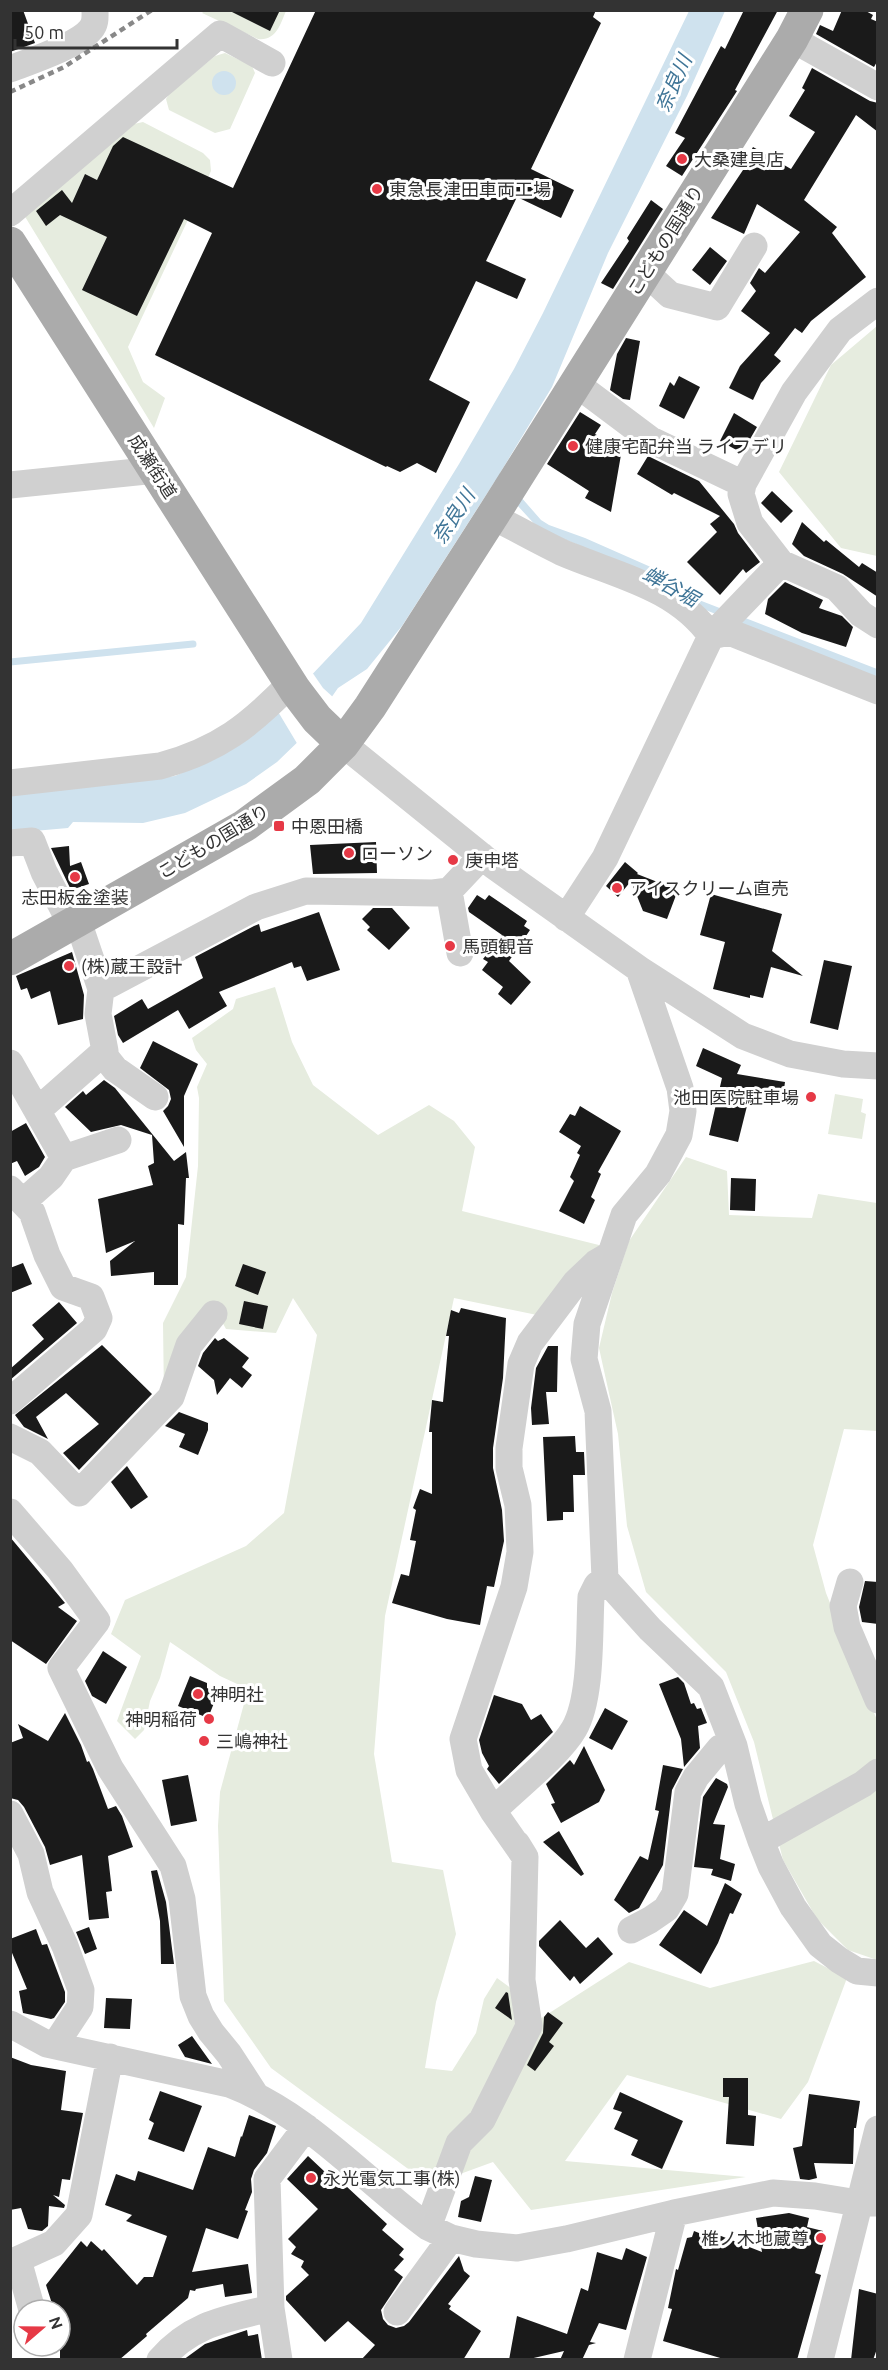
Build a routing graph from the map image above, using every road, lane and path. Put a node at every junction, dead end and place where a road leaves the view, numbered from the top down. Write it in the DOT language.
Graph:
graph roads {
  1 [pos="95,10"];
  2 [pos="799,25"];
  3 [pos="272,63"];
  4 [pos="10,69"];
  5 [pos="878,87"];
  6 [pos="10,213"];
  7 [pos="10,243"];
  8 [pos="754,246"];
  9 [pos="645,272"];
  10 [pos="878,301"];
  11 [pos="575,383"];
  12 [pos="156,470"];
  13 [pos="743,484"];
  14 [pos="10,485"];
  15 [pos="496,510"];
  16 [pos="781,563"];
  17 [pos="724,622"];
  18 [pos="878,625"];
  19 [pos="293,686"];
  20 [pos="878,691"];
  21 [pos="333,735"];
  22 [pos="10,783"];
  23 [pos="10,843"];
  24 [pos="482,856"];
  25 [pos="449,891"];
  26 [pos="566,918"];
  27 [pos="71,924"];
  28 [pos="460,953"];
  29 [pos="10,959"];
  30 [pos="639,969"];
  31 [pos="101,989"];
  32 [pos="103,1054"];
  33 [pos="10,1063"];
  34 [pos="878,1066"];
  35 [pos="155,1097"];
  36 [pos="38,1110"];
  37 [pos="118,1140"];
  38 [pos="64,1158"];
  39 [pos="17,1195"];
  40 [pos="608,1256"];
  41 [pos="214,1314"];
  42 [pos="10,1401"];
  43 [pos="10,1437"];
  44 [pos="10,1512"];
  45 [pos="605,1579"];
  46 [pos="850,1582"];
  47 [pos="878,1700"];
  48 [pos="734,1746"];
  49 [pos="878,1772"];
  50 [pos="493,1811"];
  51 [pos="10,1814"];
  52 [pos="761,1841"];
  53 [pos="631,1930"];
  54 [pos="878,1973"];
  55 [pos="10,2024"];
  56 [pos="55,2046"];
  57 [pos="110,2057"];
  58 [pos="255,2094"];
  59 [pos="306,2127"];
  60 [pos="878,2129"];
  61 [pos="868,2203"];
  62 [pos="674,2213"];
  63 [pos="440,2233"];
  64 [pos="14,2262"];
  65 [pos="28,2298"];
  66 [pos="271,2308"];
  67 [pos="407,2309"];
  68 [pos="160,2360"];
  69 [pos="279,2360"];
  70 [pos="637,2360"];
  71 [pos="820,2360"];
  1 -- 4 [label="street"];
  2 -- 5 [label="street"];
  2 -- 9 [label="main road, こどもの国通り"];
  3 -- 6 [label="street"];
  7 -- 12 [label="main road, 成瀬街道"];
  8 -- 9 [label="street"];
  9 -- 11 [label="main road, こどもの国通り"];
  10 -- 13 [label="street"];
  11 -- 13 [label="street"];
  11 -- 15 [label="main road, こどもの国通り"];
  12 -- 14 [label="street"];
  12 -- 19 [label="main road, 成瀬街道"];
  13 -- 16 [label="street"];
  15 -- 17 [label="street"];
  15 -- 21 [label="main road, こどもの国通り"];
  16 -- 17 [label="street"];
  16 -- 18 [label="street"];
  17 -- 20 [label="street"];
  17 -- 26 [label="street"];
  19 -- 21 [label="main road"];
  19 -- 22 [label="street"];
  21 -- 24 [label="street"];
  21 -- 27 [label="main road, こどもの国通り"];
  23 -- 27 [label="street"];
  24 -- 25 [label="street"];
  24 -- 26 [label="street"];
  25 -- 28 [label="street"];
  25 -- 31 [label="street"];
  26 -- 30 [label="street"];
  27 -- 29 [label="main road, こどもの国通り"];
  27 -- 31 [label="street"];
  30 -- 34 [label="street"];
  30 -- 40 [label="street"];
  31 -- 32 [label="street"];
  32 -- 35 [label="street"];
  32 -- 36 [label="street"];
  33 -- 36 [label="street"];
  36 -- 38 [label="street"];
  37 -- 38 [label="street"];
  38 -- 39 [label="street"];
  39 -- 42 [label="street"];
  40 -- 45 [label="street"];
  40 -- 50 [label="street"];
  41 -- 43 [label="street"];
  44 -- 58 [label="street"];
  45 -- 48 [label="street"];
  45 -- 50 [label="street"];
  46 -- 47 [label="street"];
  48 -- 52 [label="street"];
  48 -- 53 [label="street"];
  49 -- 52 [label="street"];
  50 -- 63 [label="street"];
  51 -- 56 [label="street"];
  52 -- 54 [label="street"];
  55 -- 56 [label="street"];
  56 -- 57 [label="street"];
  57 -- 58 [label="street"];
  57 -- 64 [label="street"];
  58 -- 59 [label="street"];
  59 -- 63 [label="street"];
  59 -- 66 [label="street"];
  60 -- 61 [label="street"];
  61 -- 62 [label="street"];
  61 -- 71 [label="street"];
  62 -- 63 [label="street"];
  62 -- 70 [label="street"];
  63 -- 67 [label="street"];
  64 -- 65 [label="street"];
  66 -- 68 [label="street"];
  66 -- 69 [label="street"];
}
